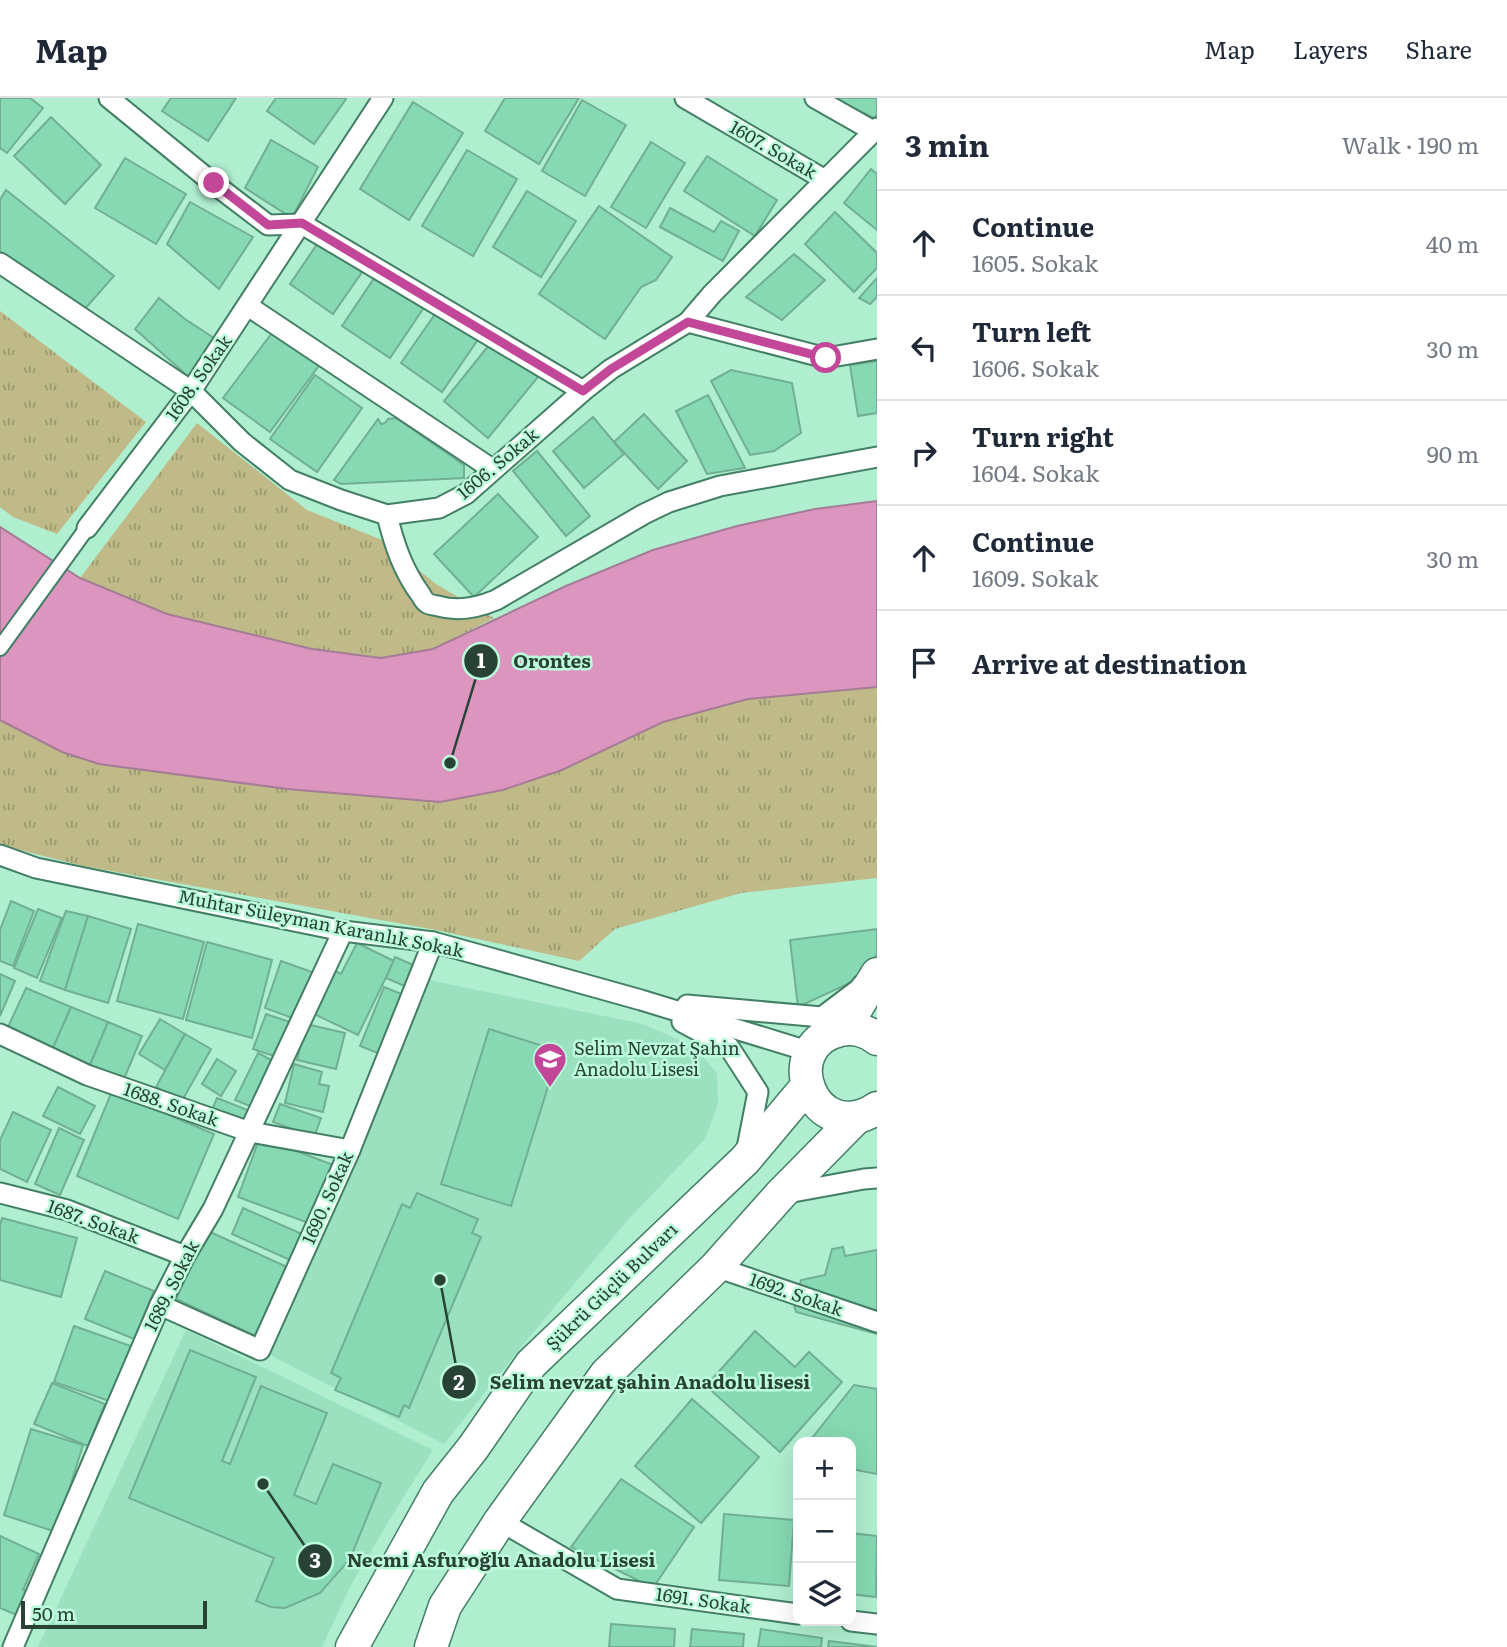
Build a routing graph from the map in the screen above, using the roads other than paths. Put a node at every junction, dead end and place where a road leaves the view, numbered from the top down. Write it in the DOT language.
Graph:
graph roads {
  1 [pos="109,98"];
  2 [pos="383,98"];
  3 [pos="685,98"];
  4 [pos="815,98"];
  5 [pos="135,106"];
  6 [pos="875,130"];
  7 [pos="825,180"];
  8 [pos="302,223"];
  9 [pos="0,263"];
  10 [pos="248,306"];
  11 [pos="688,322"];
  12 [pos="877,349"];
  13 [pos="191,391"];
  14 [pos="583,391"];
  15 [pos="877,457"];
  16 [pos="492,469"];
  17 [pos="387,515"];
  18 [pos="87,528"];
  19 [pos="0,648"];
  20 [pos="0,855"];
  21 [pos="342,931"];
  22 [pos="433,942"];
  23 [pos="877,966"];
  24 [pos="877,974"];
  25 [pos="641,1000"];
  26 [pos="844,1029"];
  27 [pos="0,1034"];
  28 [pos="877,1039"];
  29 [pos="811,1052"];
  30 [pos="807,1086"];
  31 [pos="867,1113"];
  32 [pos="250,1132"];
  33 [pos="350,1150"];
  34 [pos="745,1160"];
  35 [pos="877,1178"];
  36 [pos="0,1194"];
  37 [pos="781,1194"];
  38 [pos="185,1256"];
  39 [pos="716,1268"];
  40 [pos="160,1305"];
  41 [pos="877,1322"];
  42 [pos="500,1521"];
  43 [pos="793,1613"];
  44 [pos="856,1622"];
  45 [pos="877,1624"];
  46 [pos="13,1647"];
  47 [pos="352,1647"];
  48 [pos="431,1647"];
  1 -- 5 [label="street"];
  2 -- 8 [label="street, 1608. Sokak"];
  3 -- 7 [label="street, 1607. Sokak"];
  4 -- 6 [label="street"];
  5 -- 8 [label="street"];
  6 -- 7 [label="street, 1606. Sokak"];
  7 -- 11 [label="street, 1606. Sokak"];
  8 -- 10 [label="street, 1608. Sokak"];
  8 -- 14 [label="street"];
  9 -- 13 [label="street, 1606. Sokak"];
  10 -- 13 [label="street, 1608. Sokak"];
  10 -- 16 [label="street"];
  11 -- 12 [label="street"];
  11 -- 14 [label="street, 1606. Sokak"];
  13 -- 17 [label="street, 1606. Sokak"];
  13 -- 18 [label="street, 1608. Sokak"];
  14 -- 16 [label="street, 1606. Sokak"];
  15 -- 17 [label="street"];
  16 -- 17 [label="street, 1606. Sokak"];
  18 -- 19 [label="street, 1608. Sokak"];
  20 -- 21 [label="street, Muhtar Süleyman Karanlık Sokak"];
  21 -- 22 [label="street, Muhtar Süleyman Karanlık Sokak"];
  21 -- 32 [label="street, 1689. Sokak"];
  22 -- 25 [label="street, Muhtar Süleyman Karanlık Sokak"];
  22 -- 33 [label="street, 1690. Sokak"];
  23 -- 25 [label="street, Muhtar Süleyman Karanlık Sokak"];
  24 -- 26 [label="main road"];
  25 -- 29 [label="street, Muhtar Süleyman Karanlık Sokak"];
  25 -- 34 [label="street, Muhtar Süleyman Karanlık Sokak"];
  26 -- 28 [label="main road"];
  26 -- 29 [label="main road"];
  27 -- 32 [label="street, 1688. Sokak"];
  29 -- 30 [label="main road"];
  30 -- 31 [label="main road"];
  30 -- 34 [label="main road, Şükrü Güçlü Bulvarı"];
  31 -- 37 [label="main road"];
  32 -- 33 [label="street, 1688. Sokak"];
  32 -- 38 [label="street, 1689. Sokak"];
  33 -- 40 [label="street, 1690. Sokak"];
  34 -- 47 [label="main road, Şükrü Güçlü Bulvarı"];
  35 -- 37 [label="street"];
  36 -- 38 [label="street, 1687. Sokak"];
  37 -- 39 [label="main road"];
  38 -- 40 [label="street, 1689. Sokak"];
  39 -- 41 [label="street, 1692. Sokak"];
  39 -- 42 [label="main road"];
  40 -- 46 [label="street, 1689. Sokak"];
  42 -- 43 [label="street, 1691. Sokak"];
  42 -- 48 [label="main road"];
  44 -- 45 [label="street"];
}
